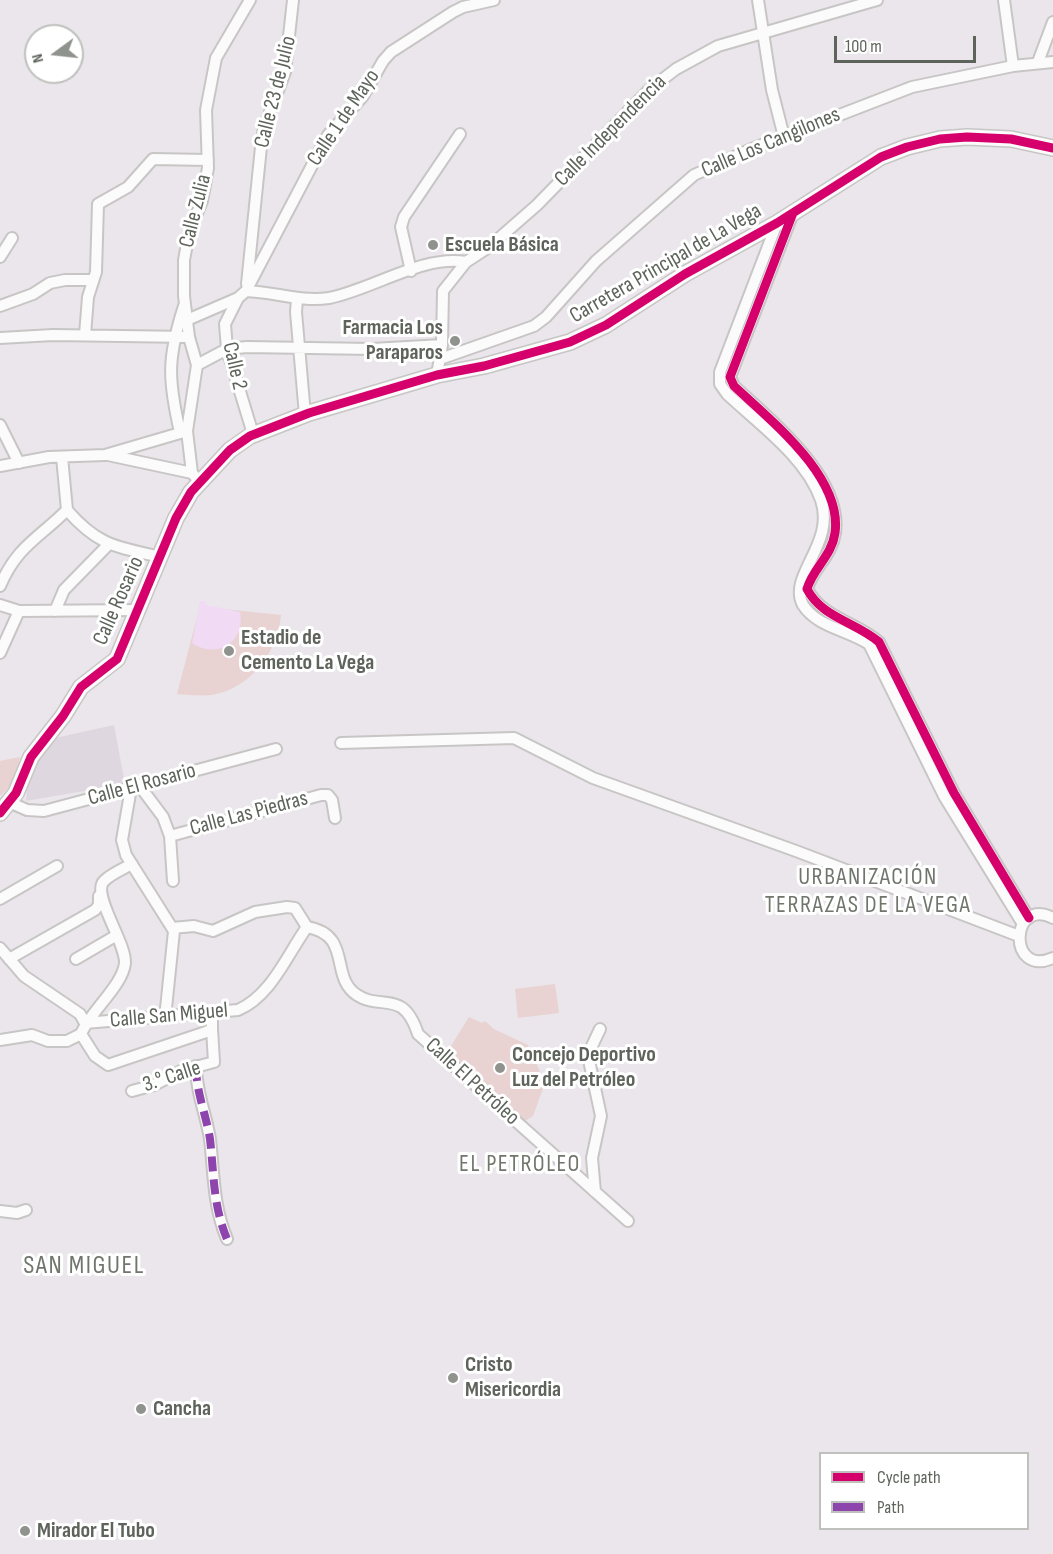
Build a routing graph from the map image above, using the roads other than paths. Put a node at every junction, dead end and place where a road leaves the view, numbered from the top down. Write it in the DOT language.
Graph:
graph roads {
  1 [pos="250,0"];
  2 [pos="293,0"];
  3 [pos="494,0"];
  4 [pos="758,0"];
  5 [pos="878,0"];
  6 [pos="1005,0"];
  7 [pos="1053,22"];
  8 [pos="764,32"];
  9 [pos="1038,62"];
  10 [pos="1053,62"];
  11 [pos="1013,66"];
  12 [pos="460,134"];
  13 [pos="784,137"];
  14 [pos="1053,148"];
  15 [pos="208,160"];
  16 [pos="793,213"];
  17 [pos="777,223"];
  18 [pos="12,238"];
  19 [pos="0,257"];
  20 [pos="466,262"];
  21 [pos="411,271"];
  22 [pos="93,279"];
  23 [pos="242,294"];
  24 [pos="297,299"];
  25 [pos="185,303"];
  26 [pos="0,306"];
  27 [pos="187,320"];
  28 [pos="85,336"];
  29 [pos="174,337"];
  30 [pos="189,337"];
  31 [pos="0,338"];
  32 [pos="442,345"];
  33 [pos="298,347"];
  34 [pos="227,350"];
  35 [pos="440,359"];
  36 [pos="197,364"];
  37 [pos="437,375"];
  38 [pos="305,415"];
  39 [pos="0,425"];
  40 [pos="183,431"];
  41 [pos="253,434"];
  42 [pos="105,455"];
  43 [pos="63,457"];
  44 [pos="19,463"];
  45 [pos="0,466"];
  46 [pos="196,478"];
  47 [pos="67,510"];
  48 [pos="108,545"];
  49 [pos="161,557"];
  50 [pos="5,564"];
  51 [pos="0,586"];
  52 [pos="0,605"];
  53 [pos="55,610"];
  54 [pos="138,610"];
  55 [pos="19,611"];
  56 [pos="0,653"];
  57 [pos="340,743"];
  58 [pos="276,749"];
  59 [pos="135,787"];
  60 [pos="5,807"];
  61 [pos="335,818"];
  62 [pos="170,836"];
  63 [pos="132,864"];
  64 [pos="57,866"];
  65 [pos="173,881"];
  66 [pos="99,896"];
  67 [pos="0,899"];
  68 [pos="1053,918"];
  69 [pos="1026,921"];
  70 [pos="306,927"];
  71 [pos="172,928"];
  72 [pos="117,935"];
  73 [pos="1018,936"];
  74 [pos="0,948"];
  75 [pos="9,959"];
  76 [pos="76,959"];
  77 [pos="1052,961"];
  78 [pos="212,1012"];
  79 [pos="165,1018"];
  80 [pos="83,1029"];
  81 [pos="212,1029"];
  82 [pos="600,1029"];
  83 [pos="0,1040"];
  84 [pos="196,1066"];
  85 [pos="132,1090"];
  86 [pos="596,1192"];
  87 [pos="26,1210"];
  88 [pos="0,1211"];
  89 [pos="628,1221"];
  90 [pos="226,1239"];
  1 -- 15 [label="street, Calle Zulia"];
  2 -- 23 [label="street, Calle 23 de Julio"];
  3 -- 23 [label="street, Calle 1 de Mayo"];
  4 -- 8 [label="street"];
  5 -- 8 [label="street, Calle Independencia"];
  6 -- 11 [label="street"];
  7 -- 9 [label="street"];
  8 -- 13 [label="street"];
  8 -- 20 [label="street, Calle Independencia"];
  9 -- 10 [label="street, Calle Los Cangilones"];
  9 -- 11 [label="street, Calle Los Cangilones"];
  11 -- 13 [label="street, Calle Los Cangilones"];
  12 -- 21 [label="street"];
  13 -- 35 [label="street, Calle Los Cangilones"];
  14 -- 16 [label="street, Carretera Principal de La Vega"];
  15 -- 22 [label="street"];
  15 -- 25 [label="street, Calle Zulia"];
  16 -- 17 [label="street, Carretera Principal de La Vega"];
  16 -- 69 [label="street"];
  17 -- 37 [label="street, Carretera Principal de La Vega"];
  17 -- 69 [label="street"];
  18 -- 19 [label="street"];
  20 -- 21 [label="street"];
  20 -- 32 [label="street, Calle Independencia"];
  21 -- 24 [label="street"];
  22 -- 26 [label="street"];
  22 -- 28 [label="street"];
  23 -- 24 [label="street"];
  23 -- 27 [label="street"];
  23 -- 34 [label="street, Calle 2"];
  24 -- 33 [label="street"];
  25 -- 27 [label="street, Calle Zulia"];
  25 -- 29 [label="street"];
  27 -- 30 [label="street, Calle Zulia"];
  28 -- 29 [label="street"];
  28 -- 31 [label="street"];
  29 -- 30 [label="street"];
  29 -- 40 [label="street"];
  30 -- 36 [label="street, Calle Zulia"];
  32 -- 33 [label="street"];
  32 -- 35 [label="street, Calle Independencia"];
  33 -- 34 [label="street"];
  33 -- 38 [label="street"];
  34 -- 36 [label="street"];
  34 -- 41 [label="street, Calle 2"];
  35 -- 37 [label="street, Calle Independencia"];
  36 -- 40 [label="street, Calle Zulia"];
  37 -- 38 [label="street, Carretera Principal de La Vega"];
  38 -- 41 [label="street, Carretera Principal de La Vega"];
  39 -- 44 [label="street"];
  40 -- 42 [label="street"];
  40 -- 46 [label="street"];
  41 -- 46 [label="street, Carretera Principal de La Vega"];
  42 -- 43 [label="street"];
  42 -- 46 [label="street"];
  43 -- 44 [label="street"];
  43 -- 47 [label="street"];
  44 -- 45 [label="street"];
  46 -- 49 [label="street, Calle Rosario"];
  47 -- 48 [label="street"];
  47 -- 50 [label="street"];
  48 -- 49 [label="street"];
  48 -- 53 [label="street"];
  49 -- 54 [label="street, Calle Rosario"];
  50 -- 51 [label="street"];
  52 -- 55 [label="street"];
  53 -- 54 [label="street"];
  53 -- 55 [label="street"];
  54 -- 60 [label="street, Calle Rosario"];
  55 -- 56 [label="street"];
  57 -- 73 [label="street"];
  58 -- 59 [label="street, Calle El Rosario"];
  59 -- 60 [label="street, Calle El Rosario"];
  59 -- 62 [label="street, Calle Las Piedras"];
  59 -- 63 [label="street"];
  61 -- 62 [label="street, Calle Las Piedras"];
  62 -- 65 [label="street"];
  63 -- 66 [label="street"];
  63 -- 71 [label="street"];
  64 -- 67 [label="street"];
  66 -- 72 [label="street"];
  66 -- 75 [label="street"];
  68 -- 69 [label="street"];
  69 -- 73 [label="street"];
  70 -- 71 [label="street, Calle El Petróleo"];
  70 -- 78 [label="street, Calle San Miguel"];
  70 -- 86 [label="street, Calle El Petróleo"];
  71 -- 79 [label="street"];
  72 -- 76 [label="street"];
  72 -- 80 [label="street"];
  73 -- 77 [label="street"];
  74 -- 75 [label="street"];
  75 -- 80 [label="street"];
  78 -- 79 [label="street, Calle San Miguel"];
  78 -- 81 [label="street"];
  79 -- 80 [label="street, Calle San Miguel"];
  80 -- 81 [label="street"];
  80 -- 83 [label="street, Calle San Miguel"];
  81 -- 84 [label="street, 3.° Calle"];
  82 -- 86 [label="street"];
  84 -- 85 [label="street, 3.° Calle"];
  84 -- 90 [label="street"];
  86 -- 89 [label="street, Calle El Petróleo"];
  87 -- 88 [label="street"];
}
